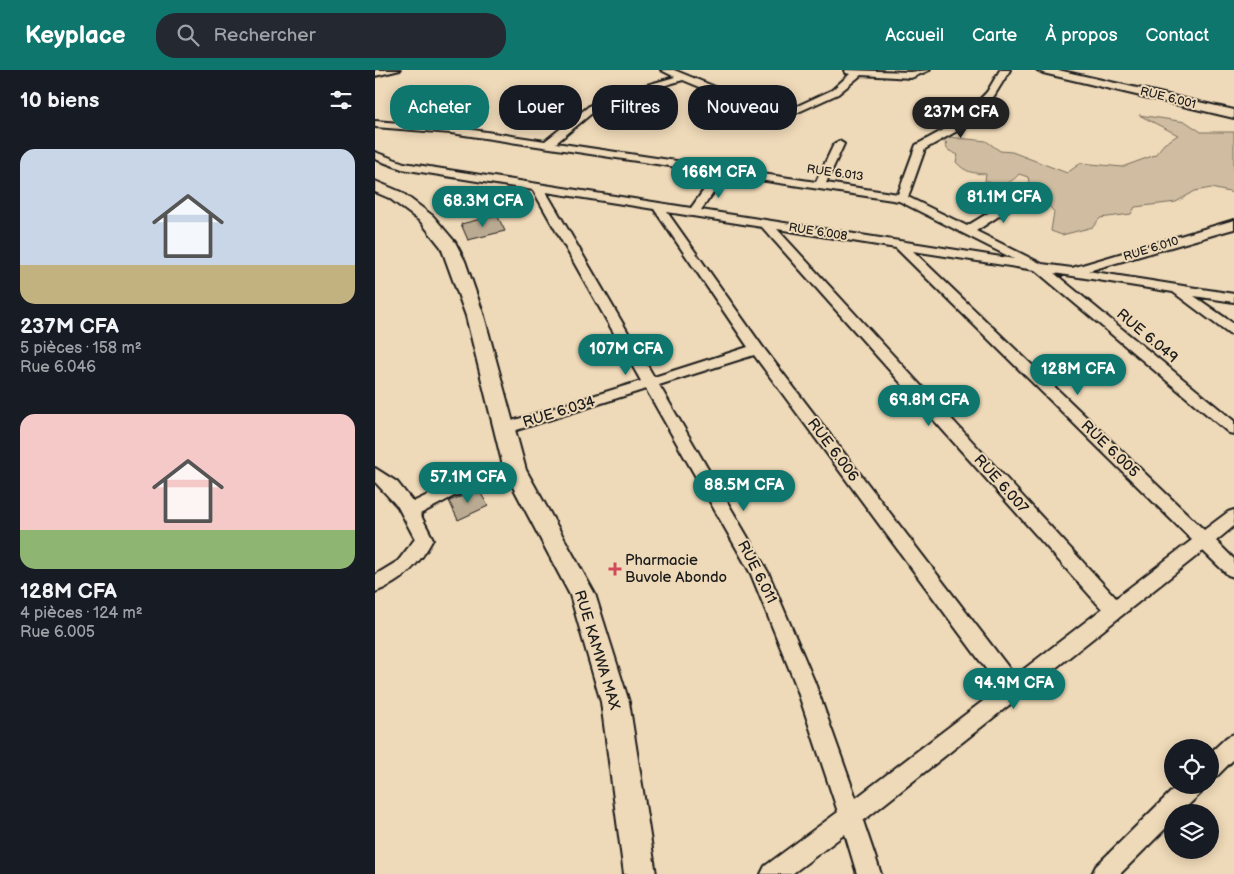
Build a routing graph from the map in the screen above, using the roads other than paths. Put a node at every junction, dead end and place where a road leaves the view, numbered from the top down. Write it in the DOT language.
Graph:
graph roads {
  1 [pos="395,70"];
  2 [pos="666,70"];
  3 [pos="843,70"];
  4 [pos="925,70"];
  5 [pos="1005,70"];
  6 [pos="1043,70"];
  7 [pos="858,72"];
  8 [pos="375,73"];
  9 [pos="684,77"];
  10 [pos="1234,114"];
  11 [pos="375,124"];
  12 [pos="390,125"];
  13 [pos="451,130"];
  14 [pos="548,144"];
  15 [pos="839,144"];
  16 [pos="376,158"];
  17 [pos="723,171"];
  18 [pos="820,185"];
  19 [pos="375,186"];
  20 [pos="537,187"];
  21 [pos="1019,192"];
  22 [pos="902,198"];
  23 [pos="658,206"];
  24 [pos="694,212"];
  25 [pos="766,224"];
  26 [pos="1231,229"];
  27 [pos="968,231"];
  28 [pos="900,245"];
  29 [pos="1039,267"];
  30 [pos="1066,271"];
  31 [pos="1176,289"];
  32 [pos="1234,298"];
  33 [pos="1234,331"];
  34 [pos="757,349"];
  35 [pos="649,384"];
  36 [pos="504,429"];
  37 [pos="1234,429"];
  38 [pos="515,470"];
  39 [pos="375,474"];
  40 [pos="411,510"];
  41 [pos="1234,517"];
  42 [pos="1204,541"];
  43 [pos="1234,570"];
  44 [pos="375,584"];
  45 [pos="1115,610"];
  46 [pos="1013,689"];
  47 [pos="1234,744"];
  48 [pos="1219,759"];
  49 [pos="1184,794"];
  50 [pos="851,816"];
  51 [pos="639,874"];
  52 [pos="773,874"];
  53 [pos="869,874"];
  54 [pos="1104,874"];
  1 -- 8 [label="street"];
  2 -- 9 [label="street"];
  3 -- 7 [label="street"];
  4 -- 7 [label="street"];
  5 -- 22 [label="street"];
  6 -- 10 [label="street, RUE 6.001"];
  7 -- 9 [label="street"];
  9 -- 14 [label="street"];
  11 -- 12 [label="street, RUE 6.013"];
  13 -- 14 [label="street, RUE 6.013"];
  14 -- 17 [label="street, RUE 6.013"];
  15 -- 18 [label="street"];
  16 -- 20 [label="street, RUE 6.008"];
  17 -- 18 [label="street, RUE 6.013"];
  17 -- 24 [label="street"];
  18 -- 22 [label="street, RUE 6.013"];
  19 -- 36 [label="main road, RUE KAMWA MAX"];
  20 -- 23 [label="street, RUE 6.008"];
  20 -- 35 [label="street, RUE 6.011"];
  21 -- 27 [label="street"];
  22 -- 27 [label="street, RUE 6.013"];
  23 -- 24 [label="street, RUE 6.008"];
  23 -- 34 [label="street, RUE 6.006"];
  24 -- 25 [label="street, RUE 6.008"];
  25 -- 28 [label="street, RUE 6.008"];
  25 -- 45 [label="street, RUE 6.007"];
  26 -- 30 [label="street, RUE 6.010"];
  27 -- 29 [label="street, RUE 6.013"];
  28 -- 29 [label="street, RUE 6.008"];
  28 -- 42 [label="street, RUE 6.005"];
  29 -- 30 [label="street, RUE 6.008"];
  29 -- 37 [label="street, RUE 6.049"];
  30 -- 31 [label="street, RUE 6.008"];
  31 -- 32 [label="street, RUE 6.008"];
  31 -- 33 [label="street"];
  34 -- 35 [label="street, RUE 6.034"];
  34 -- 46 [label="street, RUE 6.006"];
  35 -- 36 [label="street, RUE 6.034"];
  35 -- 50 [label="street, RUE 6.011"];
  36 -- 38 [label="main road, RUE KAMWA MAX"];
  38 -- 40 [label="street"];
  38 -- 51 [label="main road, RUE KAMWA MAX"];
  39 -- 40 [label="street"];
  40 -- 44 [label="street"];
  41 -- 42 [label="street"];
  42 -- 43 [label="street, RUE 6.005"];
  42 -- 45 [label="street"];
  45 -- 46 [label="street"];
  46 -- 50 [label="street"];
  47 -- 48 [label="street"];
  49 -- 54 [label="street"];
  50 -- 52 [label="street"];
  50 -- 53 [label="street, RUE 6.011"];
}
